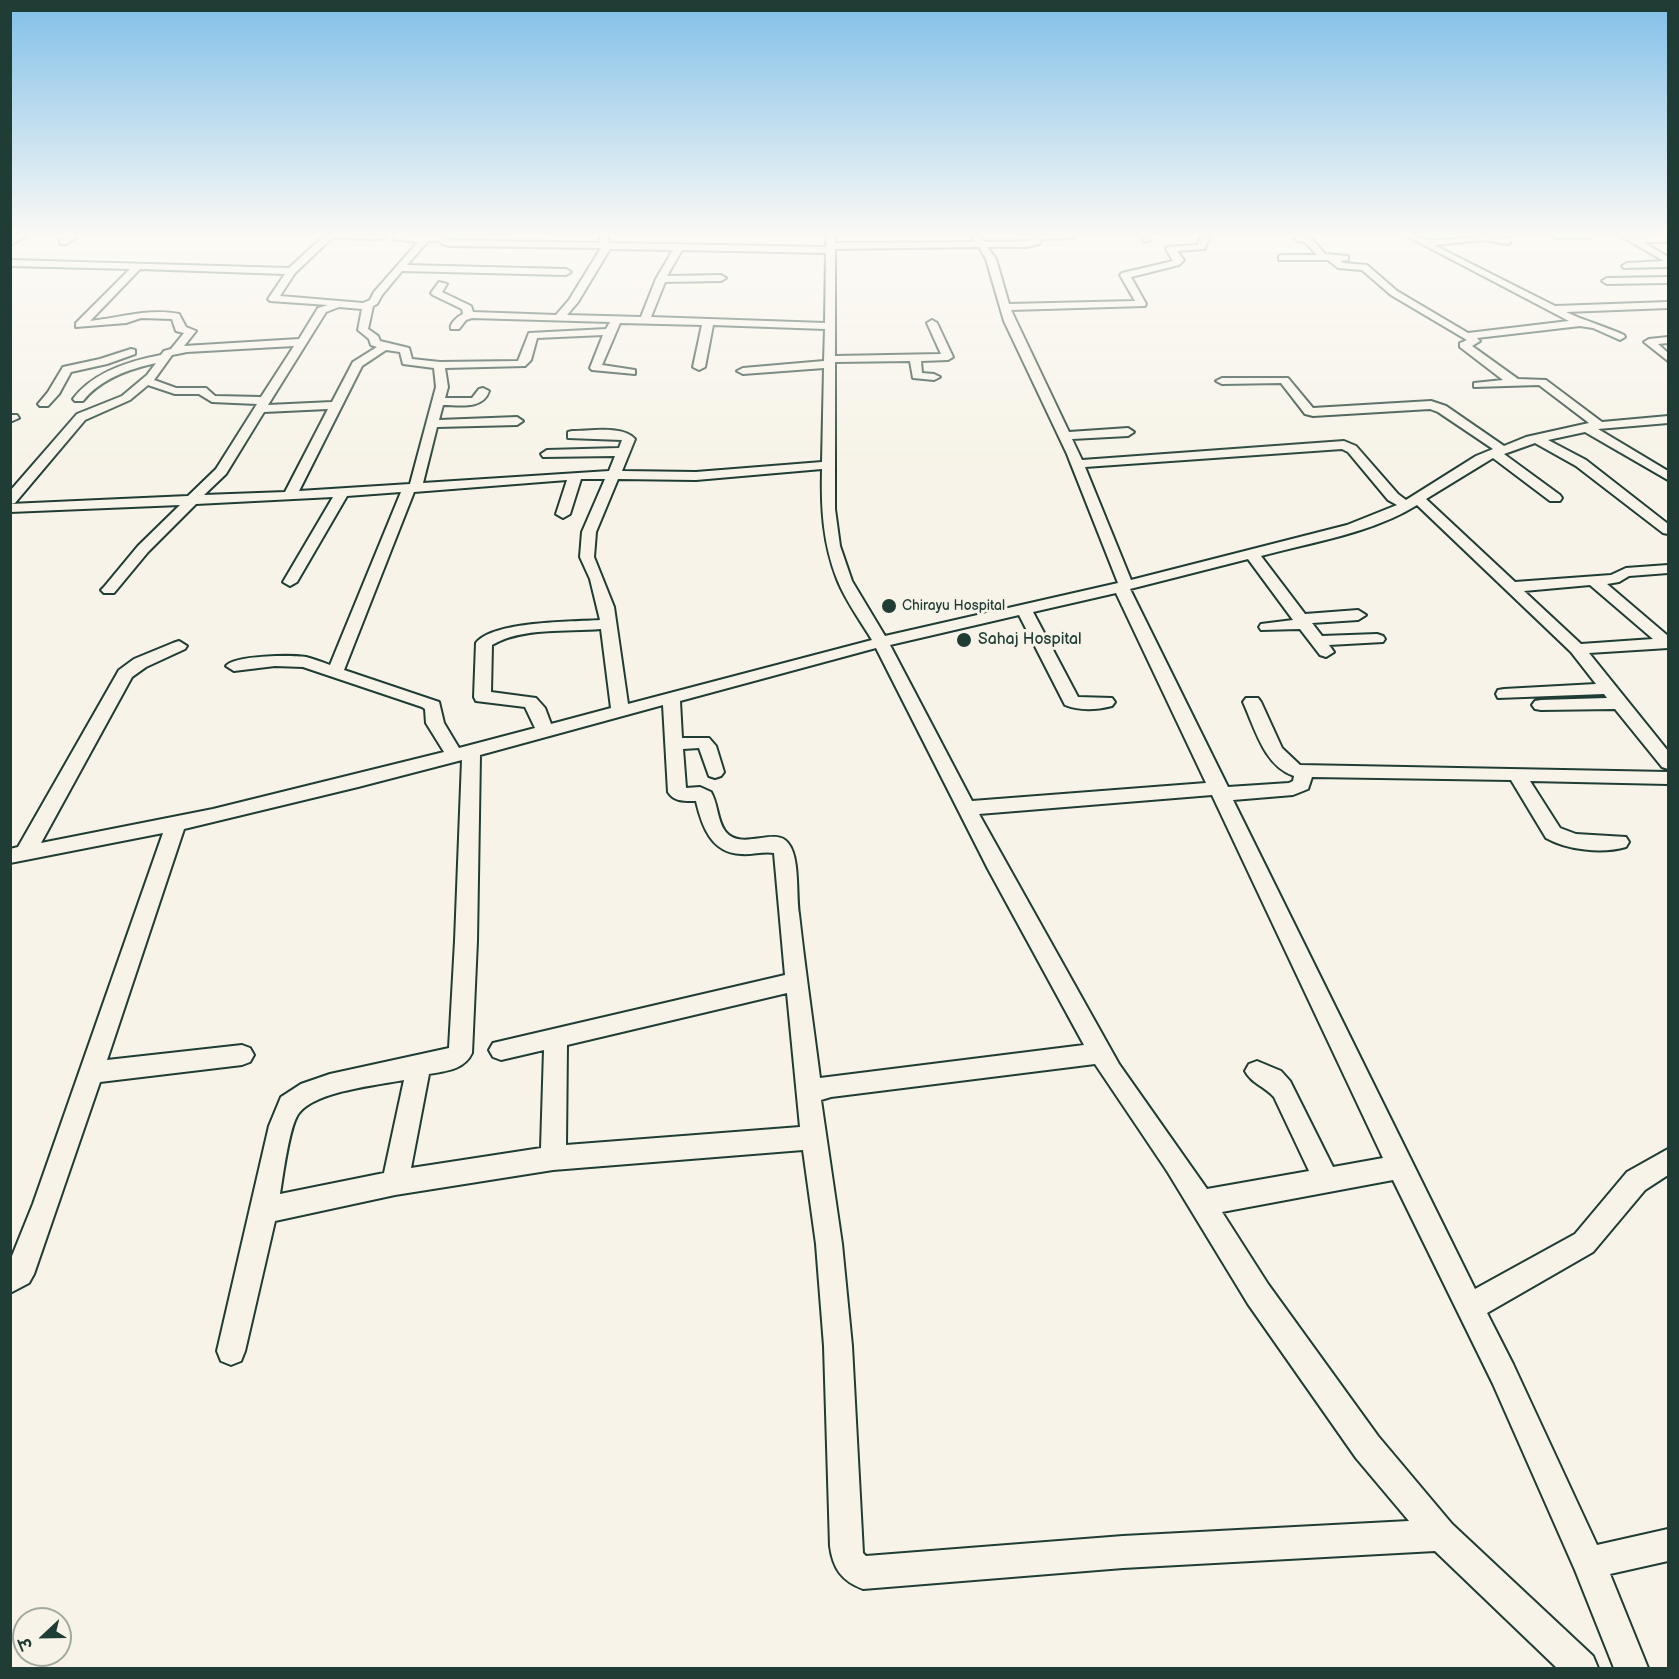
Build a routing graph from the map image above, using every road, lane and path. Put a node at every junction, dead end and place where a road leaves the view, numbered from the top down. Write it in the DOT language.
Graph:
graph roads {
  1 [pos="92,313"];
  2 [pos="320,313"];
  3 [pos="367,313"];
  4 [pos="562,313"];
  5 [pos="648,313"];
  6 [pos="829,313"];
  7 [pos="1007,313"];
  8 [pos="1428,313"];
  9 [pos="1563,313"];
  10 [pos="147,315"];
  11 [pos="468,316"];
  12 [pos="559,317"];
  13 [pos="617,320"];
  14 [pos="645,321"];
  15 [pos="708,323"];
  16 [pos="932,323"];
  17 [pos="1580,323"];
  18 [pos="829,326"];
  19 [pos="455,327"];
  20 [pos="609,332"];
  21 [pos="1655,332"];
  22 [pos="575,333"];
  23 [pos="1466,336"];
  24 [pos="1620,337"];
  25 [pos="1667,341"];
  26 [pos="133,342"];
  27 [pos="302,342"];
  28 [pos="604,344"];
  29 [pos="570,345"];
  30 [pos="553,346"];
  31 [pos="385,347"];
  32 [pos="171,353"];
  33 [pos="915,358"];
  34 [pos="1668,358"];
  35 [pos="829,361"];
  36 [pos="438,365"];
  37 [pos="699,367"];
  38 [pos="742,371"];
  39 [pos="631,372"];
  40 [pos="934,377"];
  41 [pos="147,381"];
  42 [pos="1222,381"];
  43 [pos="1516,382"];
  44 [pos="1478,385"];
  45 [pos="483,391"];
  46 [pos="79,399"];
  47 [pos="437,402"];
  48 [pos="44,404"];
  49 [pos="263,405"];
  50 [pos="336,405"];
  51 [pos="517,421"];
  52 [pos="1666,421"];
  53 [pos="431,424"];
  54 [pos="1594,427"];
  55 [pos="1128,432"];
  56 [pos="572,435"];
  57 [pos="1063,436"];
  58 [pos="1538,439"];
  59 [pos="623,452"];
  60 [pos="1498,452"];
  61 [pos="547,454"];
  62 [pos="1077,464"];
  63 [pos="829,465"];
  64 [pos="616,474"];
  65 [pos="1668,476"];
  66 [pos="575,477"];
  67 [pos="412,488"];
  68 [pos="342,493"];
  69 [pos="290,496"];
  70 [pos="1555,498"];
  71 [pos="10,500"];
  72 [pos="192,501"];
  73 [pos="1412,502"];
  74 [pos="10,508"];
  75 [pos="563,514"];
  76 [pos="1668,530"];
  77 [pos="1251,553"];
  78 [pos="1668,569"];
  79 [pos="1594,581"];
  80 [pos="290,582"];
  81 [pos="1124,586"];
  82 [pos="1512,587"];
  83 [pos="109,590"];
  84 [pos="1024,609"];
  85 [pos="1358,615"];
  86 [pos="1302,622"];
  87 [pos="607,624"];
  88 [pos="1267,627"];
  89 [pos="1377,639"];
  90 [pos="881,642"];
  91 [pos="1668,643"];
  92 [pos="179,646"];
  93 [pos="1577,649"];
  94 [pos="234,666"];
  95 [pos="335,672"];
  96 [pos="1607,689"];
  97 [pos="1523,693"];
  98 [pos="1503,694"];
  99 [pos="670,697"];
  100 [pos="1106,702"];
  101 [pos="1252,702"];
  102 [pos="1619,703"];
  103 [pos="620,711"];
  104 [pos="545,731"];
  105 [pos="675,744"];
  106 [pos="462,752"];
  107 [pos="1668,763"];
  108 [pos="714,772"];
  109 [pos="1304,772"];
  110 [pos="1516,774"];
  111 [pos="1668,778"];
  112 [pos="1220,791"];
  113 [pos="966,808"];
  114 [pos="176,823"];
  115 [pos="1619,842"];
  116 [pos="18,855"];
  117 [pos="796,982"];
  118 [pos="556,1037"];
  119 [pos="501,1050"];
  120 [pos="1101,1053"];
  121 [pos="242,1055"];
  122 [pos="419,1066"];
  123 [pos="1257,1071"];
  124 [pos="91,1072"];
  125 [pos="810,1095"];
  126 [pos="814,1138"];
  127 [pos="553,1158"];
  128 [pos="1668,1161"];
  129 [pos="1400,1167"];
  130 [pos="1326,1180"];
  131 [pos="395,1183"];
  132 [pos="1201,1203"];
  133 [pos="264,1210"];
  134 [pos="10,1280"];
  135 [pos="1470,1308"];
  136 [pos="231,1351"];
  137 [pos="1442,1535"];
  138 [pos="1668,1545"];
  139 [pos="1590,1563"];
  140 [pos="1581,1668"];
  141 [pos="1631,1668"];
  1 -- 10 [label="street"];
  2 -- 27 [label="street"];
  3 -- 31 [label="street"];
  4 -- 12 [label="street"];
  5 -- 14 [label="street"];
  6 -- 18 [label="street"];
  7 -- 57 [label="street"];
  8 -- 23 [label="street"];
  9 -- 17 [label="street"];
  10 -- 26 [label="street"];
  10 -- 32 [label="street"];
  11 -- 12 [label="street"];
  11 -- 19 [label="street"];
  12 -- 13 [label="street"];
  13 -- 14 [label="street"];
  13 -- 20 [label="street"];
  14 -- 15 [label="street"];
  15 -- 18 [label="street"];
  15 -- 37 [label="street"];
  16 -- 33 [label="street"];
  17 -- 23 [label="street"];
  17 -- 24 [label="street"];
  18 -- 35 [label="street"];
  20 -- 22 [label="street"];
  20 -- 28 [label="street"];
  21 -- 25 [label="street"];
  22 -- 29 [label="street"];
  22 -- 36 [label="street"];
  23 -- 43 [label="street"];
  25 -- 34 [label="street"];
  26 -- 32 [label="street"];
  26 -- 48 [label="street"];
  27 -- 32 [label="street"];
  27 -- 49 [label="street"];
  28 -- 29 [label="street"];
  28 -- 39 [label="street"];
  29 -- 30 [label="street"];
  31 -- 36 [label="street"];
  31 -- 50 [label="street"];
  32 -- 41 [label="street"];
  32 -- 46 [label="street"];
  33 -- 35 [label="street"];
  33 -- 40 [label="street"];
  35 -- 38 [label="street"];
  35 -- 63 [label="street"];
  36 -- 47 [label="street"];
  41 -- 49 [label="street"];
  41 -- 71 [label="street"];
  42 -- 60 [label="street"];
  43 -- 44 [label="street"];
  43 -- 54 [label="street"];
  45 -- 47 [label="street"];
  47 -- 53 [label="street"];
  49 -- 50 [label="street"];
  49 -- 72 [label="street"];
  50 -- 69 [label="street"];
  51 -- 53 [label="street"];
  52 -- 54 [label="street"];
  53 -- 67 [label="street"];
  54 -- 58 [label="street"];
  54 -- 65 [label="street"];
  55 -- 57 [label="street"];
  56 -- 59 [label="street"];
  57 -- 62 [label="street"];
  58 -- 60 [label="street"];
  58 -- 76 [label="street"];
  59 -- 61 [label="street"];
  59 -- 64 [label="street"];
  60 -- 70 [label="street"];
  60 -- 73 [label="street"];
  62 -- 73 [label="street"];
  62 -- 81 [label="street"];
  63 -- 64 [label="street"];
  63 -- 90 [label="street"];
  64 -- 66 [label="street"];
  64 -- 87 [label="street"];
  66 -- 67 [label="street"];
  66 -- 75 [label="street"];
  67 -- 68 [label="street"];
  67 -- 95 [label="street"];
  68 -- 69 [label="street"];
  68 -- 80 [label="street"];
  69 -- 72 [label="street"];
  72 -- 74 [label="street"];
  72 -- 83 [label="street"];
  73 -- 77 [label="street"];
  73 -- 82 [label="street"];
  77 -- 81 [label="street"];
  77 -- 86 [label="street"];
  78 -- 79 [label="street"];
  79 -- 82 [label="street"];
  79 -- 91 [label="street"];
  81 -- 84 [label="street"];
  81 -- 112 [label="street"];
  82 -- 93 [label="street"];
  84 -- 90 [label="street"];
  84 -- 100 [label="street"];
  85 -- 86 [label="street"];
  86 -- 88 [label="street"];
  86 -- 89 [label="street"];
  87 -- 103 [label="street"];
  87 -- 104 [label="street"];
  90 -- 99 [label="street"];
  90 -- 113 [label="street"];
  91 -- 93 [label="street"];
  92 -- 116 [label="street"];
  93 -- 96 [label="street"];
  94 -- 95 [label="street"];
  95 -- 106 [label="street"];
  96 -- 97 [label="street"];
  96 -- 102 [label="street"];
  97 -- 98 [label="street"];
  97 -- 102 [label="street"];
  99 -- 103 [label="street"];
  99 -- 105 [label="street"];
  101 -- 109 [label="street"];
  102 -- 107 [label="street"];
  103 -- 104 [label="street"];
  104 -- 106 [label="street"];
  105 -- 108 [label="street"];
  105 -- 117 [label="street"];
  106 -- 114 [label="street"];
  106 -- 122 [label="street"];
  109 -- 110 [label="street"];
  109 -- 112 [label="street"];
  110 -- 111 [label="street"];
  110 -- 115 [label="street"];
  112 -- 113 [label="street"];
  112 -- 129 [label="street"];
  113 -- 120 [label="street"];
  114 -- 116 [label="street"];
  114 -- 124 [label="street"];
  117 -- 118 [label="street"];
  117 -- 125 [label="street"];
  118 -- 119 [label="street"];
  118 -- 127 [label="street"];
  120 -- 125 [label="street"];
  120 -- 132 [label="street"];
  121 -- 124 [label="street"];
  122 -- 131 [label="street"];
  122 -- 133 [label="street"];
  123 -- 130 [label="street"];
  124 -- 134 [label="street"];
  125 -- 126 [label="street"];
  126 -- 127 [label="street"];
  126 -- 137 [label="street"];
  127 -- 131 [label="street"];
  128 -- 135 [label="street"];
  129 -- 130 [label="street"];
  129 -- 135 [label="street"];
  130 -- 132 [label="street"];
  131 -- 133 [label="street"];
  132 -- 137 [label="street"];
  133 -- 136 [label="street"];
  135 -- 139 [label="street"];
  137 -- 140 [label="street"];
  138 -- 139 [label="street"];
  139 -- 141 [label="street"];
}
